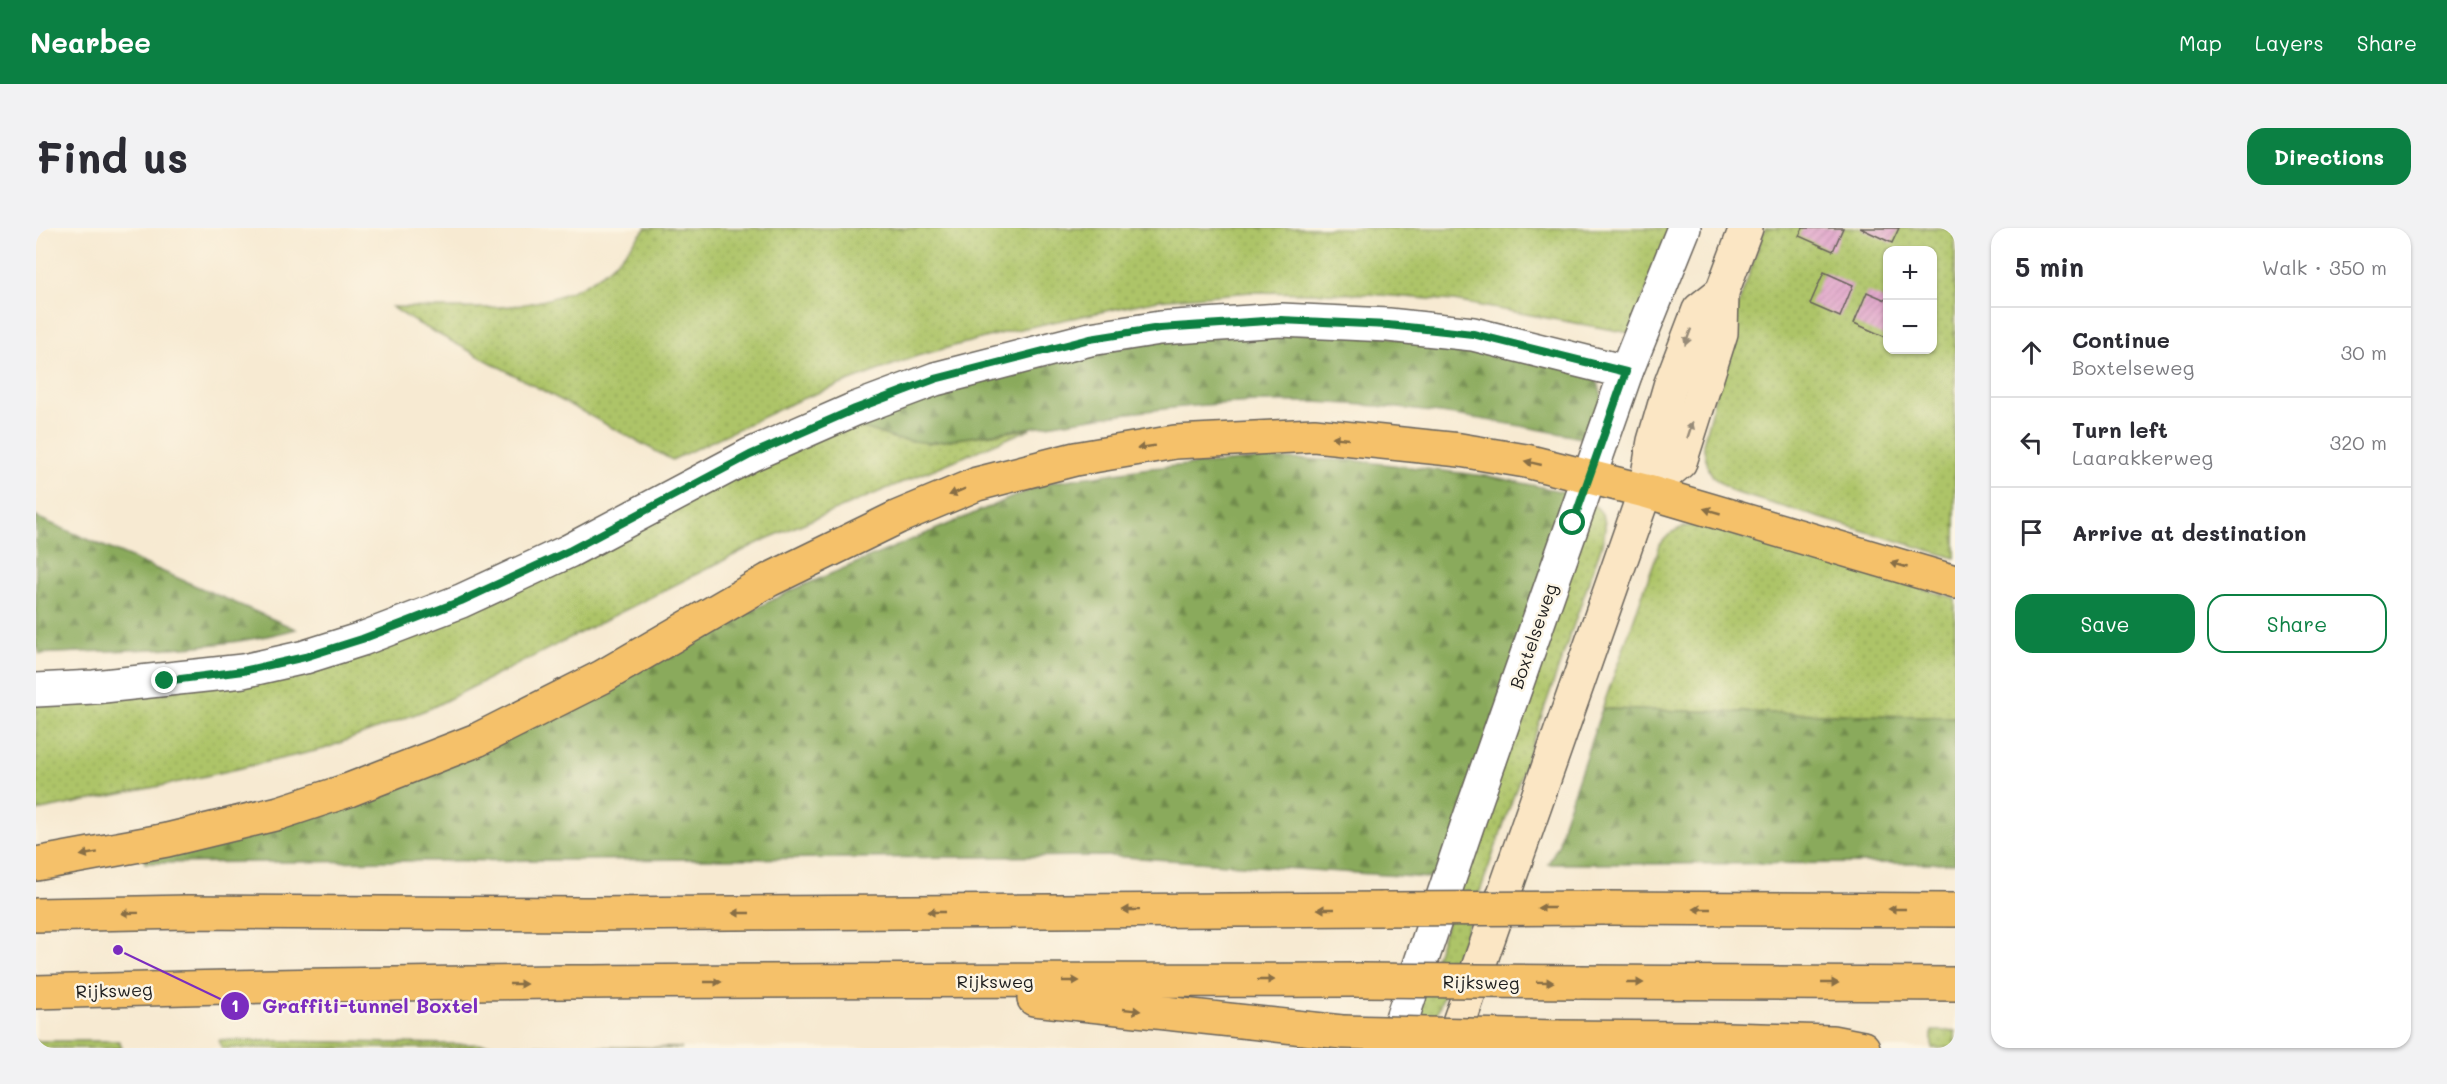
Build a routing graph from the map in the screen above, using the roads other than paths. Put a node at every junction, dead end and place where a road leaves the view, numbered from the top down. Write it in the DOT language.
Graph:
graph roads {
  1 [pos="1684,228"];
  2 [pos="1746,228"];
  3 [pos="1626,372"];
  4 [pos="1590,477"];
  5 [pos="1645,491"];
  6 [pos="1955,582"];
  7 [pos="36,690"];
  8 [pos="36,864"];
  9 [pos="1955,910"];
  10 [pos="36,915"];
  11 [pos="865,981"];
  12 [pos="1955,984"];
  13 [pos="36,992"];
  14 [pos="1392,1048"];
  15 [pos="1450,1048"];
  16 [pos="1863,1048"];
  1 -- 3 [label="street, Boxtelseweg"];
  2 -- 5 [label="main road"];
  3 -- 4 [label="street, Boxtelseweg"];
  3 -- 7 [label="street"];
  4 -- 5 [label="highway"];
  4 -- 8 [label="highway, one-way"];
  4 -- 14 [label="street, Boxtelseweg"];
  6 -- 5 [label="highway, one-way"];
  5 -- 15 [label="main road"];
  9 -- 10 [label="highway, one-way, bridge"];
  11 -- 12 [label="highway, Rijksweg, one-way, bridge"];
  13 -- 11 [label="highway, Rijksweg, one-way"];
  11 -- 16 [label="highway, one-way, bridge"];
}
